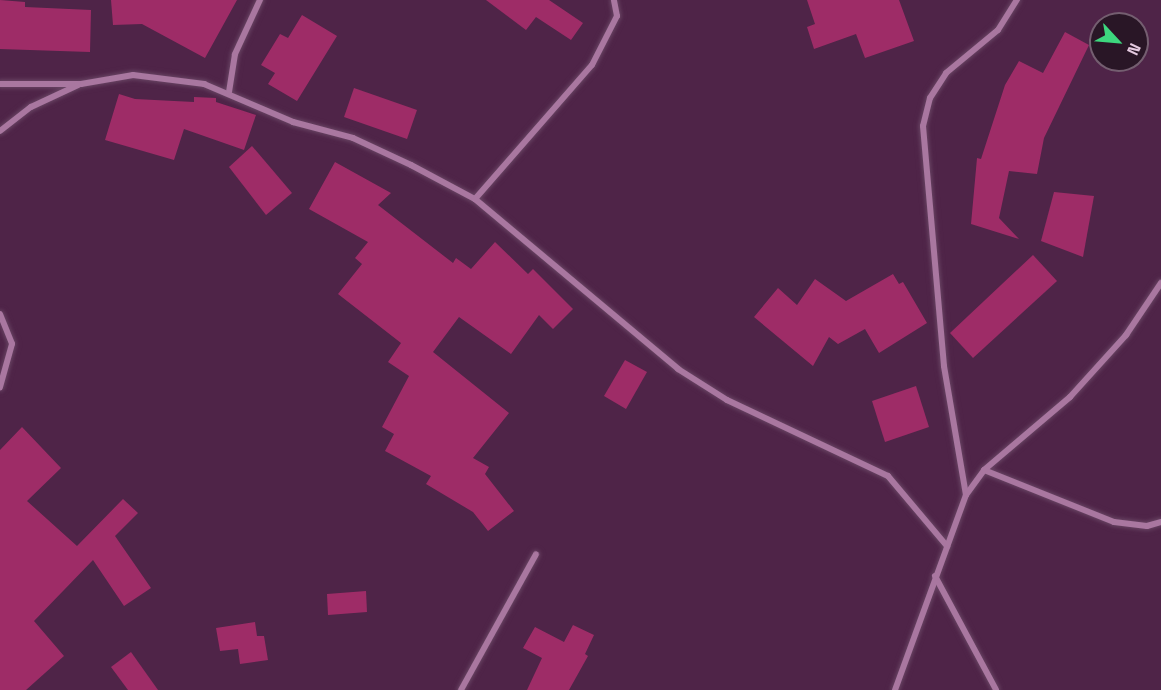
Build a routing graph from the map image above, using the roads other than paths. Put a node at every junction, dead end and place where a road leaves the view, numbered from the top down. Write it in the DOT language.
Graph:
graph roads {
  1 [pos="260,0"];
  2 [pos="614,0"];
  3 [pos="1017,0"];
  4 [pos="0,84"];
  5 [pos="81,84"];
  6 [pos="229,92"];
  7 [pos="0,131"];
  8 [pos="475,199"];
  9 [pos="1161,283"];
  10 [pos="0,314"];
  11 [pos="0,387"];
  12 [pos="984,470"];
  13 [pos="966,495"];
  14 [pos="1161,522"];
  15 [pos="947,546"];
  16 [pos="536,554"];
  17 [pos="935,576"];
  18 [pos="461,690"];
  19 [pos="895,690"];
  20 [pos="996,690"];
  1 -- 6 [label="street"];
  2 -- 8 [label="street"];
  3 -- 13 [label="street"];
  4 -- 5 [label="street"];
  5 -- 6 [label="street"];
  5 -- 7 [label="street"];
  6 -- 8 [label="street"];
  8 -- 15 [label="street"];
  9 -- 12 [label="street"];
  10 -- 11 [label="street"];
  12 -- 13 [label="street"];
  12 -- 14 [label="street"];
  13 -- 15 [label="street"];
  15 -- 17 [label="street"];
  16 -- 18 [label="street"];
  17 -- 19 [label="street"];
  17 -- 20 [label="street"];
}
